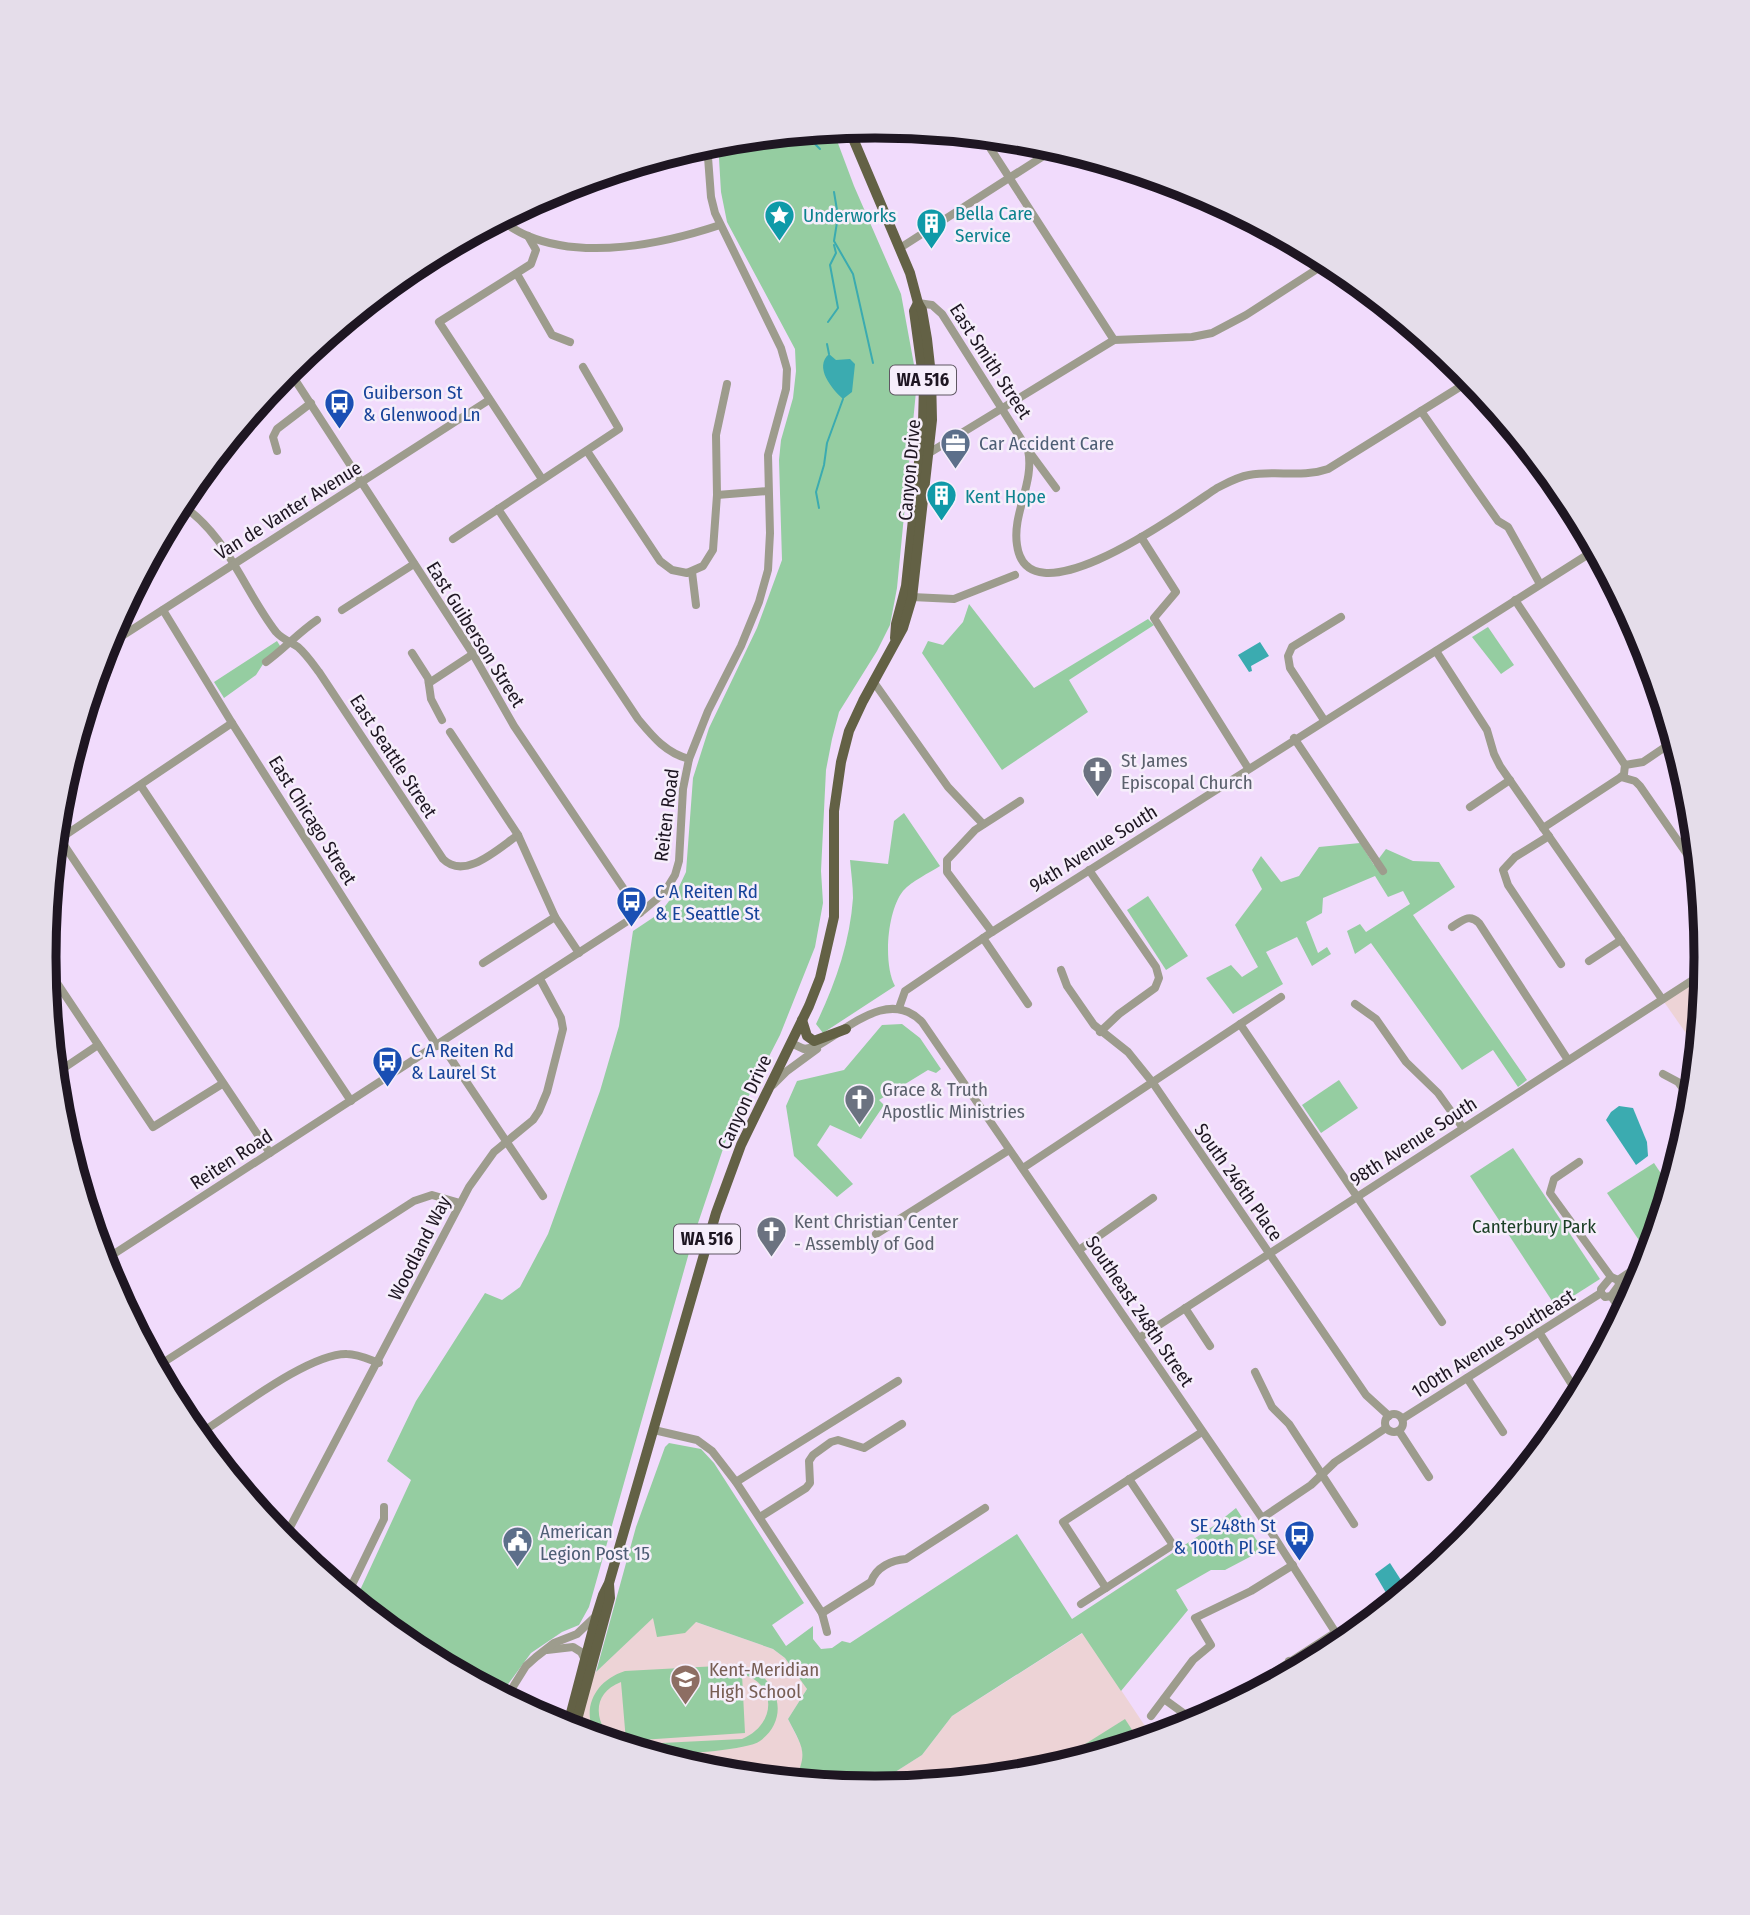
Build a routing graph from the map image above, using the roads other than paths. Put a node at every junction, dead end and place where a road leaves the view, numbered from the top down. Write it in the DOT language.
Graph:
graph roads {
  1 [pos="853,139"];
  2 [pos="990,147"];
  3 [pos="708,156"];
  4 [pos="1044,156"];
  5 [pos="1010,178"];
  6 [pos="509,225"];
  7 [pos="720,225"];
  8 [pos="528,236"];
  9 [pos="900,248"];
  10 [pos="1317,269"];
  11 [pos="517,274"];
  12 [pos="918,303"];
  13 [pos="1114,340"];
  14 [pos="570,342"];
  15 [pos="583,367"];
  16 [pos="295,379"];
  17 [pos="727,384"];
  18 [pos="1461,386"];
  19 [pos="489,400"];
  20 [pos="311,403"];
  21 [pos="1002,408"];
  22 [pos="1421,411"];
  23 [pos="1028,450"];
  24 [pos="277,451"];
  25 [pos="587,451"];
  26 [pos="929,453"];
  27 [pos="542,479"];
  28 [pos="362,482"];
  29 [pos="1056,488"];
  30 [pos="768,491"];
  31 [pos="717,495"];
  32 [pos="190,509"];
  33 [pos="498,509"];
  34 [pos="1141,537"];
  35 [pos="453,539"];
  36 [pos="1588,555"];
  37 [pos="233,562"];
  38 [pos="414,564"];
  39 [pos="692,572"];
  40 [pos="1015,575"];
  41 [pos="1540,584"];
  42 [pos="912,597"];
  43 [pos="1515,600"];
  44 [pos="696,605"];
  45 [pos="163,610"];
  46 [pos="342,610"];
  47 [pos="1341,617"];
  48 [pos="317,620"];
  49 [pos="122,636"];
  50 [pos="895,638"];
  51 [pos="290,642"];
  52 [pos="1436,651"];
  53 [pos="412,653"];
  54 [pos="473,654"];
  55 [pos="266,662"];
  56 [pos="873,681"];
  57 [pos="429,683"];
  58 [pos="442,720"];
  59 [pos="1324,720"];
  60 [pos="232,723"];
  61 [pos="450,732"];
  62 [pos="1294,738"];
  63 [pos="1666,746"];
  64 [pos="689,759"];
  65 [pos="1248,768"];
  66 [pos="1624,771"];
  67 [pos="1510,780"];
  68 [pos="141,786"];
  69 [pos="1020,801"];
  70 [pos="1469,807"];
  71 [pos="983,824"];
  72 [pos="1546,832"];
  73 [pos="518,835"];
  74 [pos="66,836"];
  75 [pos="63,849"];
  76 [pos="1687,855"];
  77 [pos="1089,870"];
  78 [pos="1383,871"];
  79 [pos="640,913"];
  80 [pos="555,917"];
  81 [pos="1452,927"];
  82 [pos="992,932"];
  83 [pos="983,937"];
  84 [pos="1621,940"];
  85 [pos="579,953"];
  86 [pos="1589,961"];
  87 [pos="483,963"];
  88 [pos="1561,964"];
  89 [pos="1060,970"];
  90 [pos="540,979"];
  91 [pos="1693,979"];
  92 [pos="57,990"];
  93 [pos="1281,997"];
  94 [pos="1662,999"];
  95 [pos="1028,1004"];
  96 [pos="1355,1004"];
  97 [pos="899,1008"];
  98 [pos="802,1020"];
  99 [pos="1240,1024"];
  100 [pos="846,1030"];
  101 [pos="1100,1032"];
  102 [pos="835,1037"];
  103 [pos="790,1044"];
  104 [pos="98,1045"];
  105 [pos="439,1045"];
  106 [pos="1568,1060"];
  107 [pos="64,1068"];
  108 [pos="1663,1074"];
  109 [pos="1153,1083"];
  110 [pos="222,1084"];
  111 [pos="1683,1088"];
  112 [pos="768,1089"];
  113 [pos="351,1101"];
  114 [pos="1463,1128"];
  115 [pos="506,1140"];
  116 [pos="1009,1150"];
  117 [pos="270,1153"];
  118 [pos="1579,1162"];
  119 [pos="1023,1168"];
  120 [pos="543,1196"];
  121 [pos="1357,1196"];
  122 [pos="1153,1198"];
  123 [pos="460,1203"];
  124 [pos="876,1234"];
  125 [pos="1079,1250"];
  126 [pos="1270,1253"];
  127 [pos="112,1255"];
  128 [pos="1633,1268"];
  129 [pos="1614,1278"];
  130 [pos="1601,1293"];
  131 [pos="1611,1296"];
  132 [pos="1617,1305"];
  133 [pos="1185,1308"];
  134 [pos="1442,1322"];
  135 [pos="1539,1332"];
  136 [pos="1139,1338"];
  137 [pos="1210,1346"];
  138 [pos="163,1362"];
  139 [pos="379,1363"];
  140 [pos="1255,1372"];
  141 [pos="1467,1378"];
  142 [pos="898,1381"];
  143 [pos="1572,1382"];
  144 [pos="1389,1416"];
  145 [pos="1402,1419"];
  146 [pos="902,1424"];
  147 [pos="1386,1428"];
  148 [pos="206,1429"];
  149 [pos="654,1430"];
  150 [pos="1399,1431"];
  151 [pos="1202,1432"];
  152 [pos="1503,1432"];
  153 [pos="1322,1476"];
  154 [pos="1429,1477"];
  155 [pos="1129,1479"];
  156 [pos="736,1482"];
  157 [pos="384,1507"];
  158 [pos="985,1508"];
  159 [pos="760,1517"];
  160 [pos="1262,1518"];
  161 [pos="1354,1524"];
  162 [pos="289,1530"];
  163 [pos="1293,1565"];
  164 [pos="609,1583"];
  165 [pos="351,1586"];
  166 [pos="1106,1588"];
  167 [pos="1080,1604"];
  168 [pos="822,1613"];
  169 [pos="597,1614"];
  170 [pos="827,1632"];
  171 [pos="1336,1632"];
  172 [pos="547,1650"];
  173 [pos="586,1660"];
  174 [pos="1289,1661"];
  175 [pos="1270,1674"];
  176 [pos="511,1691"];
  177 [pos="1164,1699"];
  178 [pos="1186,1715"];
  179 [pos="1151,1716"];
  180 [pos="570,1717"];
  181 [pos="577,1720"];
  1 -- 9 [label="main road, WA 516"];
  2 -- 5 [label="street"];
  3 -- 7 [label="street, Reiten Road"];
  4 -- 5 [label="street"];
  5 -- 9 [label="street"];
  5 -- 13 [label="street"];
  6 -- 8 [label="street"];
  7 -- 8 [label="street"];
  7 -- 30 [label="street, Reiten Road"];
  8 -- 11 [label="street"];
  9 -- 12 [label="main road, Canyon Drive / WA 516"];
  10 -- 13 [label="street"];
  11 -- 14 [label="street"];
  11 -- 19 [label="street"];
  12 -- 21 [label="street, East Smith Street"];
  12 -- 26 [label="main road, Canyon Drive / WA 516"];
  12 -- 50 [label="main road, Canyon Drive / WA 516"];
  13 -- 21 [label="street"];
  15 -- 25 [label="street"];
  16 -- 20 [label="street, East Guiberson Street"];
  17 -- 31 [label="street"];
  18 -- 22 [label="street"];
  19 -- 27 [label="street"];
  19 -- 28 [label="street, Van de Vanter Avenue"];
  20 -- 24 [label="street"];
  20 -- 28 [label="street, East Guiberson Street"];
  21 -- 23 [label="street, East Smith Street"];
  21 -- 26 [label="street"];
  22 -- 34 [label="street"];
  22 -- 41 [label="street"];
  23 -- 29 [label="street, East Smith Street"];
  23 -- 34 [label="street, East Smith Street"];
  25 -- 27 [label="street"];
  25 -- 39 [label="street"];
  26 -- 42 [label="main road, Canyon Drive / WA 516"];
  27 -- 33 [label="street"];
  28 -- 37 [label="street, Van de Vanter Avenue"];
  28 -- 38 [label="street, East Guiberson Street"];
  30 -- 31 [label="street"];
  30 -- 64 [label="street, Reiten Road"];
  31 -- 39 [label="street"];
  32 -- 37 [label="street, East Seattle Street"];
  33 -- 35 [label="street"];
  33 -- 64 [label="street"];
  34 -- 65 [label="street"];
  36 -- 41 [label="street, 94th Avenue South"];
  37 -- 45 [label="street, Van de Vanter Avenue"];
  37 -- 51 [label="street, East Seattle Street"];
  38 -- 46 [label="street"];
  38 -- 54 [label="street, East Guiberson Street"];
  39 -- 44 [label="street"];
  40 -- 42 [label="street"];
  41 -- 43 [label="street, 94th Avenue South"];
  42 -- 50 [label="main road, Canyon Drive / WA 516"];
  43 -- 52 [label="street, 94th Avenue South"];
  43 -- 66 [label="street"];
  45 -- 49 [label="street, Van de Vanter Avenue"];
  45 -- 60 [label="street, East Chicago Street"];
  47 -- 59 [label="street"];
  48 -- 51 [label="street"];
  50 -- 56 [label="main road, Canyon Drive / WA 516"];
  51 -- 55 [label="street"];
  51 -- 73 [label="street, East Seattle Street"];
  52 -- 59 [label="street, 94th Avenue South"];
  52 -- 67 [label="street"];
  53 -- 57 [label="street"];
  54 -- 57 [label="street"];
  54 -- 79 [label="street, East Guiberson Street"];
  56 -- 71 [label="street"];
  56 -- 98 [label="main road, Canyon Drive / WA 516"];
  57 -- 58 [label="street"];
  59 -- 62 [label="street, 94th Avenue South"];
  60 -- 68 [label="street"];
  60 -- 105 [label="street, East Chicago Street"];
  61 -- 73 [label="street"];
  62 -- 65 [label="street, 94th Avenue South"];
  62 -- 78 [label="street"];
  63 -- 66 [label="street"];
  64 -- 79 [label="street, Reiten Road"];
  65 -- 77 [label="street, 94th Avenue South"];
  66 -- 72 [label="street"];
  66 -- 76 [label="street"];
  67 -- 70 [label="street"];
  67 -- 72 [label="street"];
  68 -- 74 [label="street"];
  68 -- 113 [label="street"];
  69 -- 71 [label="street"];
  71 -- 82 [label="street"];
  72 -- 84 [label="street"];
  72 -- 88 [label="street"];
  73 -- 80 [label="street"];
  75 -- 110 [label="street"];
  77 -- 82 [label="street, 94th Avenue South"];
  77 -- 101 [label="street"];
  79 -- 85 [label="street, Reiten Road"];
  80 -- 85 [label="street"];
  80 -- 87 [label="street"];
  81 -- 106 [label="street"];
  82 -- 83 [label="street, 94th Avenue South"];
  83 -- 95 [label="street"];
  83 -- 97 [label="street, 94th Avenue South"];
  84 -- 86 [label="street"];
  84 -- 94 [label="street"];
  85 -- 90 [label="street, Reiten Road"];
  89 -- 101 [label="street, South 246th Place"];
  90 -- 105 [label="street, Reiten Road"];
  90 -- 115 [label="street, Woodland Way"];
  91 -- 94 [label="street, 98th Avenue South"];
  92 -- 104 [label="street"];
  93 -- 99 [label="street"];
  94 -- 106 [label="street, 98th Avenue South"];
  96 -- 114 [label="street"];
  97 -- 100 [label="street"];
  97 -- 116 [label="street, Southeast 248th Street"];
  98 -- 100 [label="main road"];
  98 -- 103 [label="main road, Canyon Drive / WA 516"];
  99 -- 109 [label="street"];
  99 -- 121 [label="street"];
  100 -- 102 [label="street"];
  101 -- 109 [label="street, South 246th Place"];
  102 -- 103 [label="street"];
  102 -- 112 [label="street"];
  103 -- 112 [label="main road, Canyon Drive / WA 516"];
  104 -- 107 [label="street"];
  104 -- 110 [label="street"];
  105 -- 113 [label="street, Reiten Road"];
  105 -- 115 [label="street, East Chicago Street"];
  106 -- 114 [label="street, 98th Avenue South"];
  108 -- 111 [label="street"];
  109 -- 119 [label="street"];
  109 -- 126 [label="street, South 246th Place"];
  110 -- 117 [label="street"];
  112 -- 149 [label="main road, Canyon Drive / WA 516"];
  113 -- 117 [label="street, Reiten Road"];
  114 -- 121 [label="street, 98th Avenue South"];
  115 -- 120 [label="street, East Chicago Street"];
  115 -- 123 [label="street, Woodland Way"];
  116 -- 119 [label="street, Southeast 248th Street"];
  116 -- 124 [label="street"];
  117 -- 127 [label="street, Reiten Road"];
  118 -- 129 [label="street"];
  119 -- 125 [label="street, Southeast 248th Street"];
  121 -- 126 [label="street, 98th Avenue South"];
  121 -- 134 [label="street"];
  122 -- 125 [label="street"];
  123 -- 138 [label="street"];
  123 -- 139 [label="street, Woodland Way"];
  125 -- 136 [label="street, Southeast 248th Street"];
  126 -- 133 [label="street, 98th Avenue South"];
  126 -- 144 [label="street, South 246th Place"];
  128 -- 129 [label="street"];
  129 -- 130 [label="street"];
  129 -- 131 [label="street"];
  130 -- 131 [label="street"];
  130 -- 135 [label="street, 100th Avenue Southeast"];
  131 -- 132 [label="street"];
  133 -- 136 [label="street, 98th Avenue South"];
  133 -- 137 [label="street"];
  135 -- 141 [label="street, 100th Avenue Southeast"];
  135 -- 143 [label="street"];
  136 -- 151 [label="street, Southeast 248th Street"];
  139 -- 148 [label="street"];
  139 -- 162 [label="street, Woodland Way"];
  140 -- 153 [label="street"];
  141 -- 145 [label="street, 100th Avenue Southeast"];
  141 -- 152 [label="street"];
  142 -- 156 [label="street"];
  144 -- 145 [label="street"];
  144 -- 147 [label="street"];
  145 -- 150 [label="street"];
  146 -- 159 [label="street"];
  147 -- 150 [label="street"];
  147 -- 153 [label="street"];
  149 -- 156 [label="street"];
  149 -- 164 [label="main road, Canyon Drive / WA 516"];
  150 -- 154 [label="street"];
  151 -- 155 [label="street"];
  151 -- 160 [label="street, Southeast 248th Street"];
  153 -- 160 [label="street"];
  153 -- 161 [label="street"];
  155 -- 166 [label="street"];
  155 -- 166 [label="street"];
  156 -- 159 [label="street"];
  157 -- 165 [label="street"];
  158 -- 168 [label="street"];
  159 -- 168 [label="street"];
  160 -- 163 [label="street, Southeast 248th Street"];
  163 -- 171 [label="street, Southeast 248th Street"];
  163 -- 177 [label="street"];
  164 -- 169 [label="main road, Canyon Drive / WA 516"];
  164 -- 181 [label="main road, Canyon Drive / WA 516"];
  166 -- 167 [label="street"];
  168 -- 170 [label="street"];
  169 -- 172 [label="street"];
  169 -- 173 [label="main road, Canyon Drive / WA 516"];
  171 -- 174 [label="street"];
  172 -- 173 [label="street"];
  172 -- 176 [label="street"];
  173 -- 180 [label="main road, Canyon Drive / WA 516"];
  174 -- 175 [label="street"];
  177 -- 178 [label="street"];
  177 -- 179 [label="street"];
}
